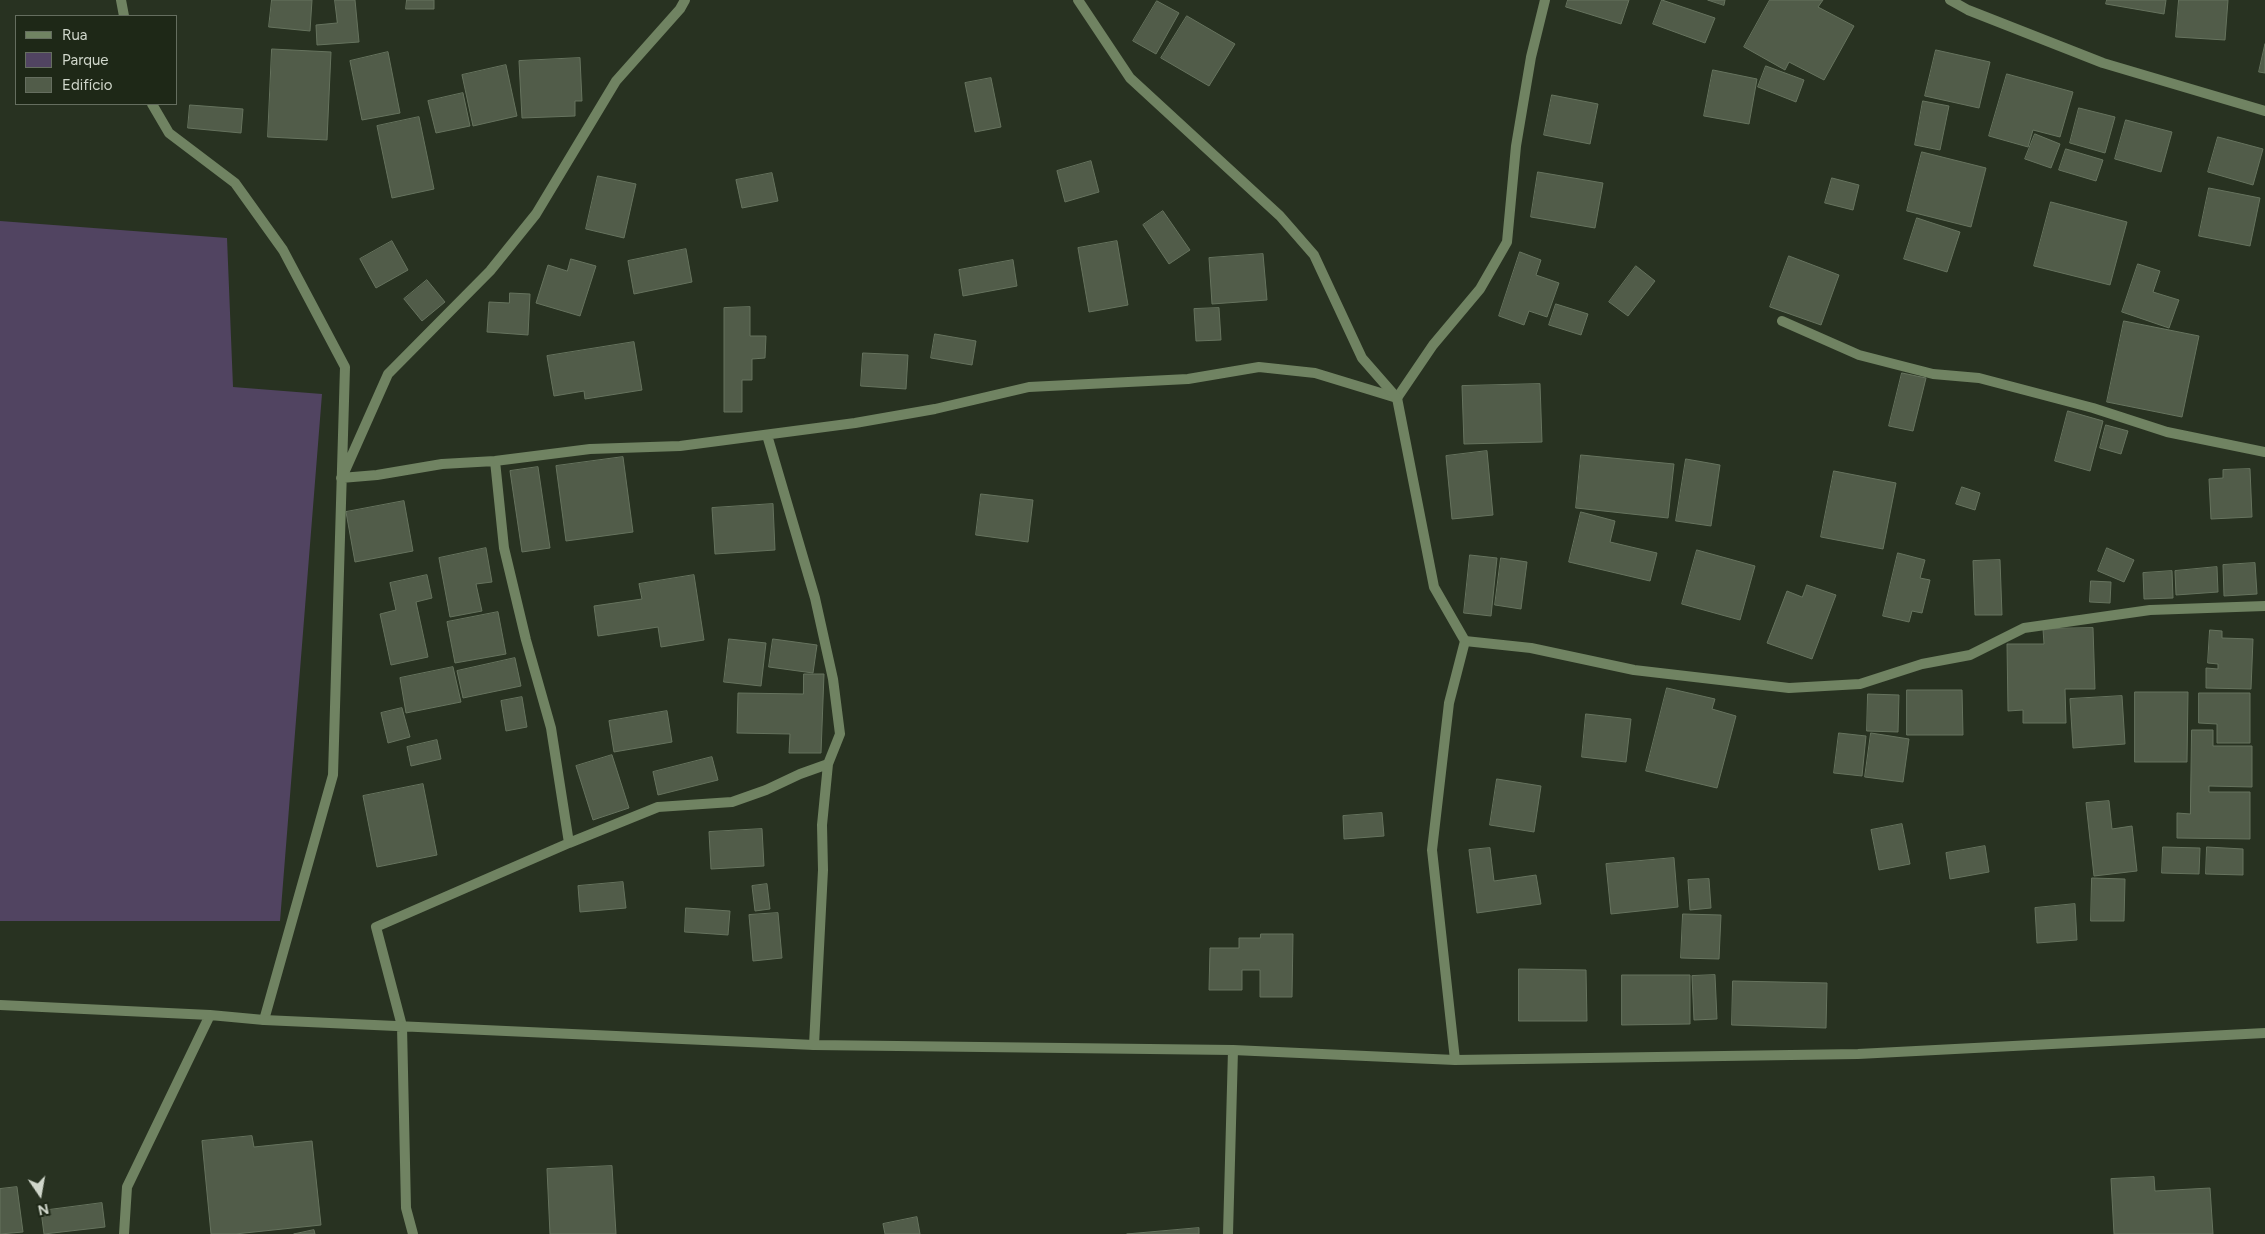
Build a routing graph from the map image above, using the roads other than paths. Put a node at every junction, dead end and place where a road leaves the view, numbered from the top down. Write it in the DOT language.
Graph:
graph roads {
  1 [pos="121,0"];
  2 [pos="684,0"];
  3 [pos="1078,0"];
  4 [pos="1545,0"];
  5 [pos="1950,0"];
  6 [pos="124,15"];
  7 [pos="153,105"];
  8 [pos="2265,111"];
  9 [pos="1782,321"];
  10 [pos="1397,398"];
  11 [pos="767,435"];
  12 [pos="2265,452"];
  13 [pos="495,461"];
  14 [pos="341,478"];
  15 [pos="2265,606"];
  16 [pos="1465,641"];
  17 [pos="828,764"];
  18 [pos="569,842"];
  19 [pos="0,1005"];
  20 [pos="210,1015"];
  21 [pos="264,1020"];
  22 [pos="402,1026"];
  23 [pos="2265,1033"];
  24 [pos="814,1045"];
  25 [pos="1233,1050"];
  26 [pos="1455,1060"];
  27 [pos="124,1234"];
  28 [pos="413,1234"];
  29 [pos="1228,1234"];
  1 -- 6 [label="street"];
  2 -- 14 [label="street"];
  3 -- 10 [label="street"];
  4 -- 10 [label="street"];
  5 -- 8 [label="street"];
  7 -- 14 [label="street"];
  9 -- 12 [label="street"];
  10 -- 11 [label="street"];
  10 -- 16 [label="street"];
  11 -- 13 [label="street"];
  11 -- 17 [label="street"];
  13 -- 14 [label="street"];
  13 -- 18 [label="street"];
  14 -- 21 [label="street"];
  15 -- 16 [label="street"];
  16 -- 26 [label="street"];
  17 -- 18 [label="street"];
  17 -- 24 [label="street"];
  18 -- 22 [label="street"];
  19 -- 20 [label="street"];
  20 -- 21 [label="street"];
  20 -- 27 [label="street"];
  21 -- 22 [label="street"];
  22 -- 24 [label="street"];
  22 -- 28 [label="street"];
  23 -- 26 [label="street"];
  24 -- 25 [label="street"];
  25 -- 26 [label="street"];
  25 -- 29 [label="street"];
}
